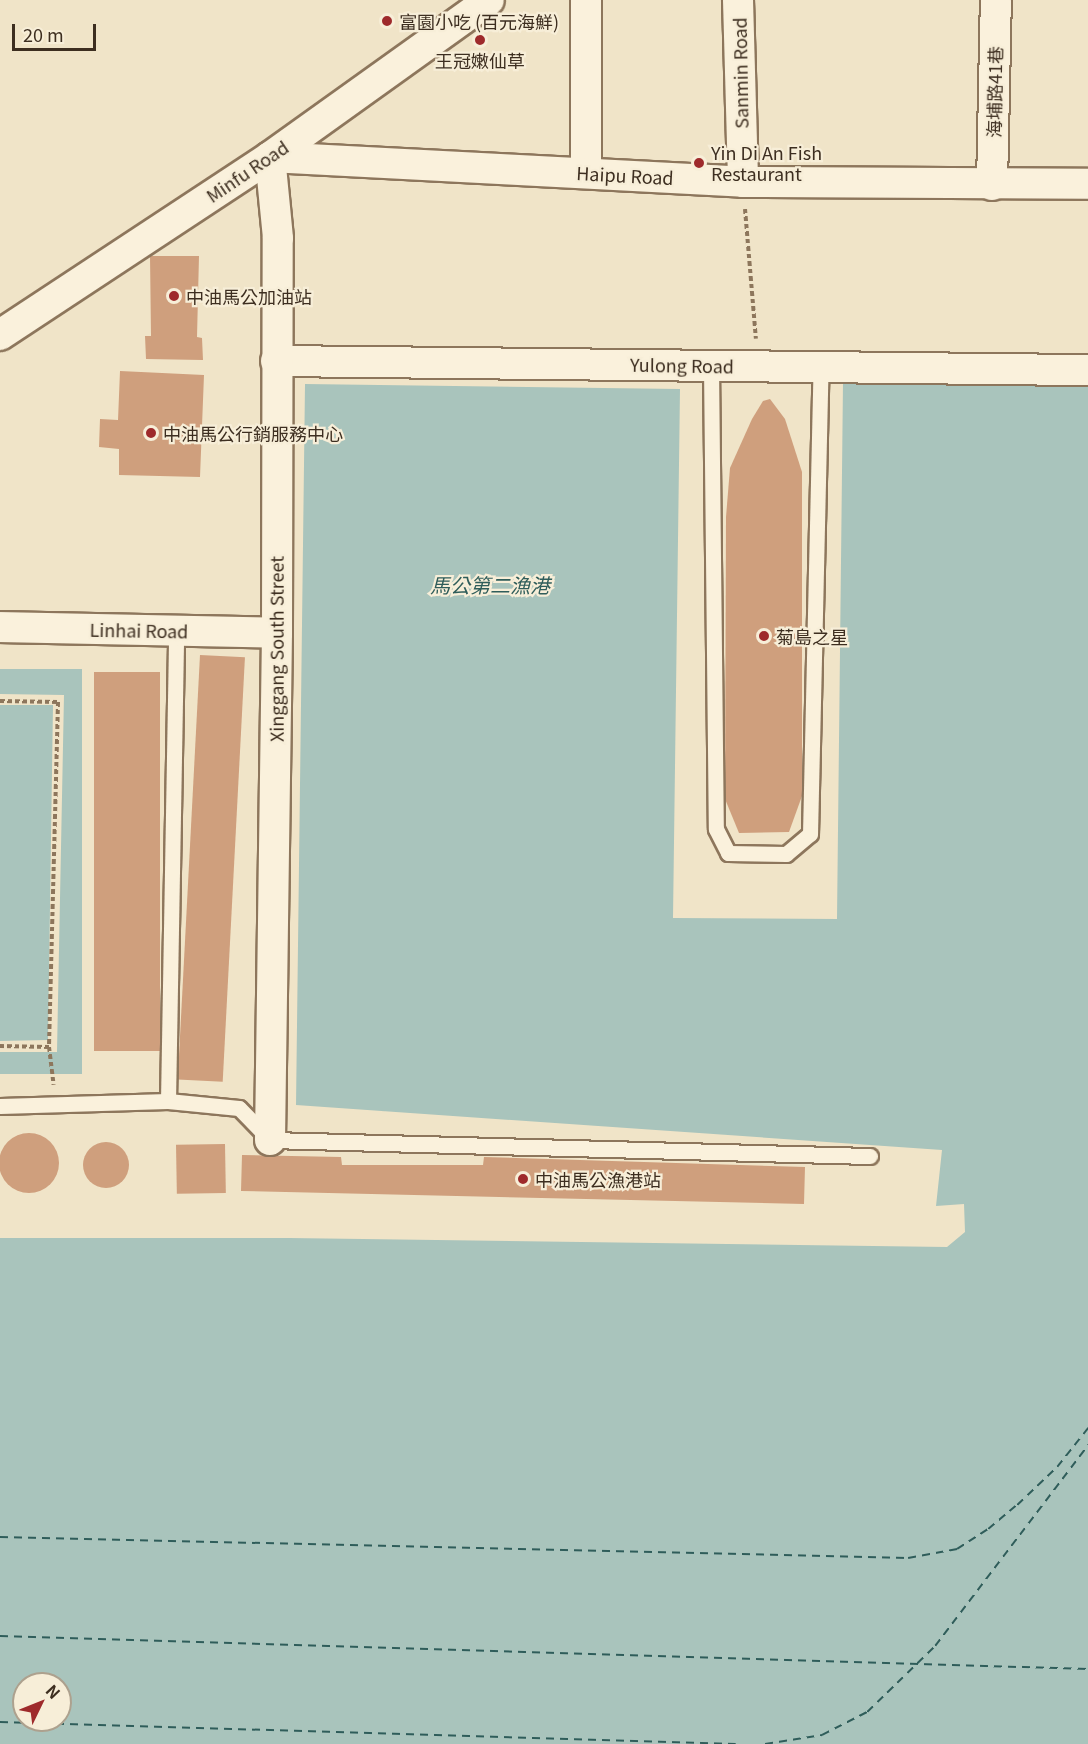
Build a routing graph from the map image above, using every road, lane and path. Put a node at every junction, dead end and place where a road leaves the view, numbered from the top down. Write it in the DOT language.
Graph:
graph roads {
  1 [pos="489,0"];
  2 [pos="586,0"];
  3 [pos="738,0"];
  4 [pos="996,0"];
  5 [pos="270,157"];
  6 [pos="586,173"];
  7 [pos="743,182"];
  8 [pos="1088,184"];
  9 [pos="992,185"];
  10 [pos="4,323"];
  11 [pos="276,361"];
  12 [pos="711,366"];
  13 [pos="759,366"];
  14 [pos="822,367"];
  15 [pos="1088,370"];
  16 [pos="0,627"];
  17 [pos="176,631"];
  18 [pos="278,633"];
  19 [pos="0,701"];
  20 [pos="0,1046"];
  21 [pos="50,1048"];
  22 [pos="54,1088"];
  23 [pos="168,1101"];
  24 [pos="0,1106"];
  25 [pos="270,1140"];
  26 [pos="870,1156"];
  1 -- 5 [label="street, Minfu Road"];
  2 -- 6 [label="street"];
  3 -- 7 [label="street, Sanmin Road"];
  4 -- 9 [label="street, 海埔路41巷"];
  5 -- 6 [label="street, Haipu Road"];
  5 -- 10 [label="street, Minfu Road"];
  5 -- 11 [label="street, Xinggang South Street"];
  6 -- 7 [label="street, Haipu Road"];
  7 -- 9 [label="street, Haipu Road"];
  7 -- 13 [label="path"];
  8 -- 9 [label="street, Haipu Road"];
  11 -- 12 [label="street, Yulong Road"];
  11 -- 18 [label="street, Xinggang South Street"];
  12 -- 13 [label="street, Yulong Road"];
  12 -- 14 [label="lane"];
  13 -- 14 [label="street, Yulong Road"];
  14 -- 15 [label="street, Yulong Road"];
  16 -- 17 [label="street, Linhai Road"];
  17 -- 18 [label="street, Linhai Road"];
  17 -- 23 [label="lane"];
  18 -- 25 [label="street, Xinggang South Street"];
  19 -- 21 [label="path"];
  20 -- 21 [label="path"];
  21 -- 22 [label="path"];
  23 -- 24 [label="lane"];
  23 -- 25 [label="lane"];
  25 -- 26 [label="lane"];
}
